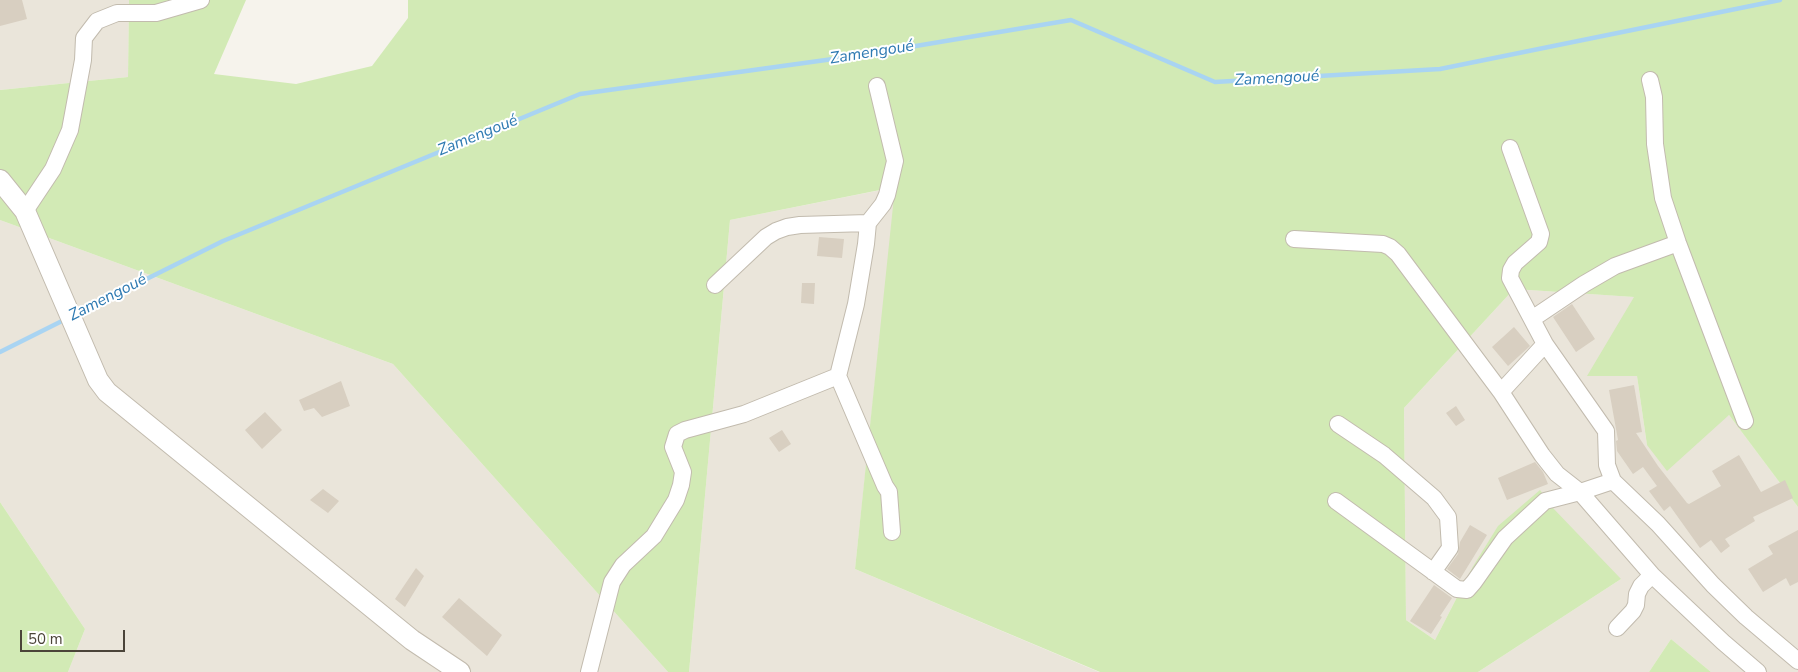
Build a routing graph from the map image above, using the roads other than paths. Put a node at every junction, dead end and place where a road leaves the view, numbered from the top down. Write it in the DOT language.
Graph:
graph roads {
  1 [pos="201,0"];
  2 [pos="1650,80"];
  3 [pos="877,86"];
  4 [pos="1510,148"];
  5 [pos="0,182"];
  6 [pos="25,211"];
  7 [pos="868,223"];
  8 [pos="1294,239"];
  9 [pos="1678,243"];
  10 [pos="715,286"];
  11 [pos="1532,318"];
  12 [pos="1545,344"];
  13 [pos="838,376"];
  14 [pos="1501,392"];
  15 [pos="1745,421"];
  16 [pos="1338,424"];
  17 [pos="1613,481"];
  18 [pos="1580,492"];
  19 [pos="1336,501"];
  20 [pos="892,532"];
  21 [pos="1433,572"];
  22 [pos="1652,575"];
  23 [pos="1617,628"];
  24 [pos="1798,661"];
  25 [pos="460,672"];
  26 [pos="590,672"];
  27 [pos="1758,672"];
  1 -- 6 [label="street"];
  2 -- 9 [label="street"];
  3 -- 7 [label="street"];
  4 -- 11 [label="street"];
  5 -- 6 [label="street"];
  6 -- 25 [label="street"];
  7 -- 10 [label="street"];
  7 -- 13 [label="street"];
  8 -- 14 [label="street"];
  9 -- 11 [label="street"];
  9 -- 15 [label="street"];
  11 -- 12 [label="street"];
  12 -- 14 [label="street"];
  12 -- 17 [label="street"];
  13 -- 20 [label="street"];
  13 -- 26 [label="street"];
  14 -- 18 [label="street"];
  16 -- 21 [label="street"];
  17 -- 18 [label="street"];
  17 -- 24 [label="street"];
  18 -- 21 [label="street"];
  18 -- 22 [label="street"];
  19 -- 21 [label="street"];
  22 -- 23 [label="street"];
  22 -- 27 [label="street"];
}
